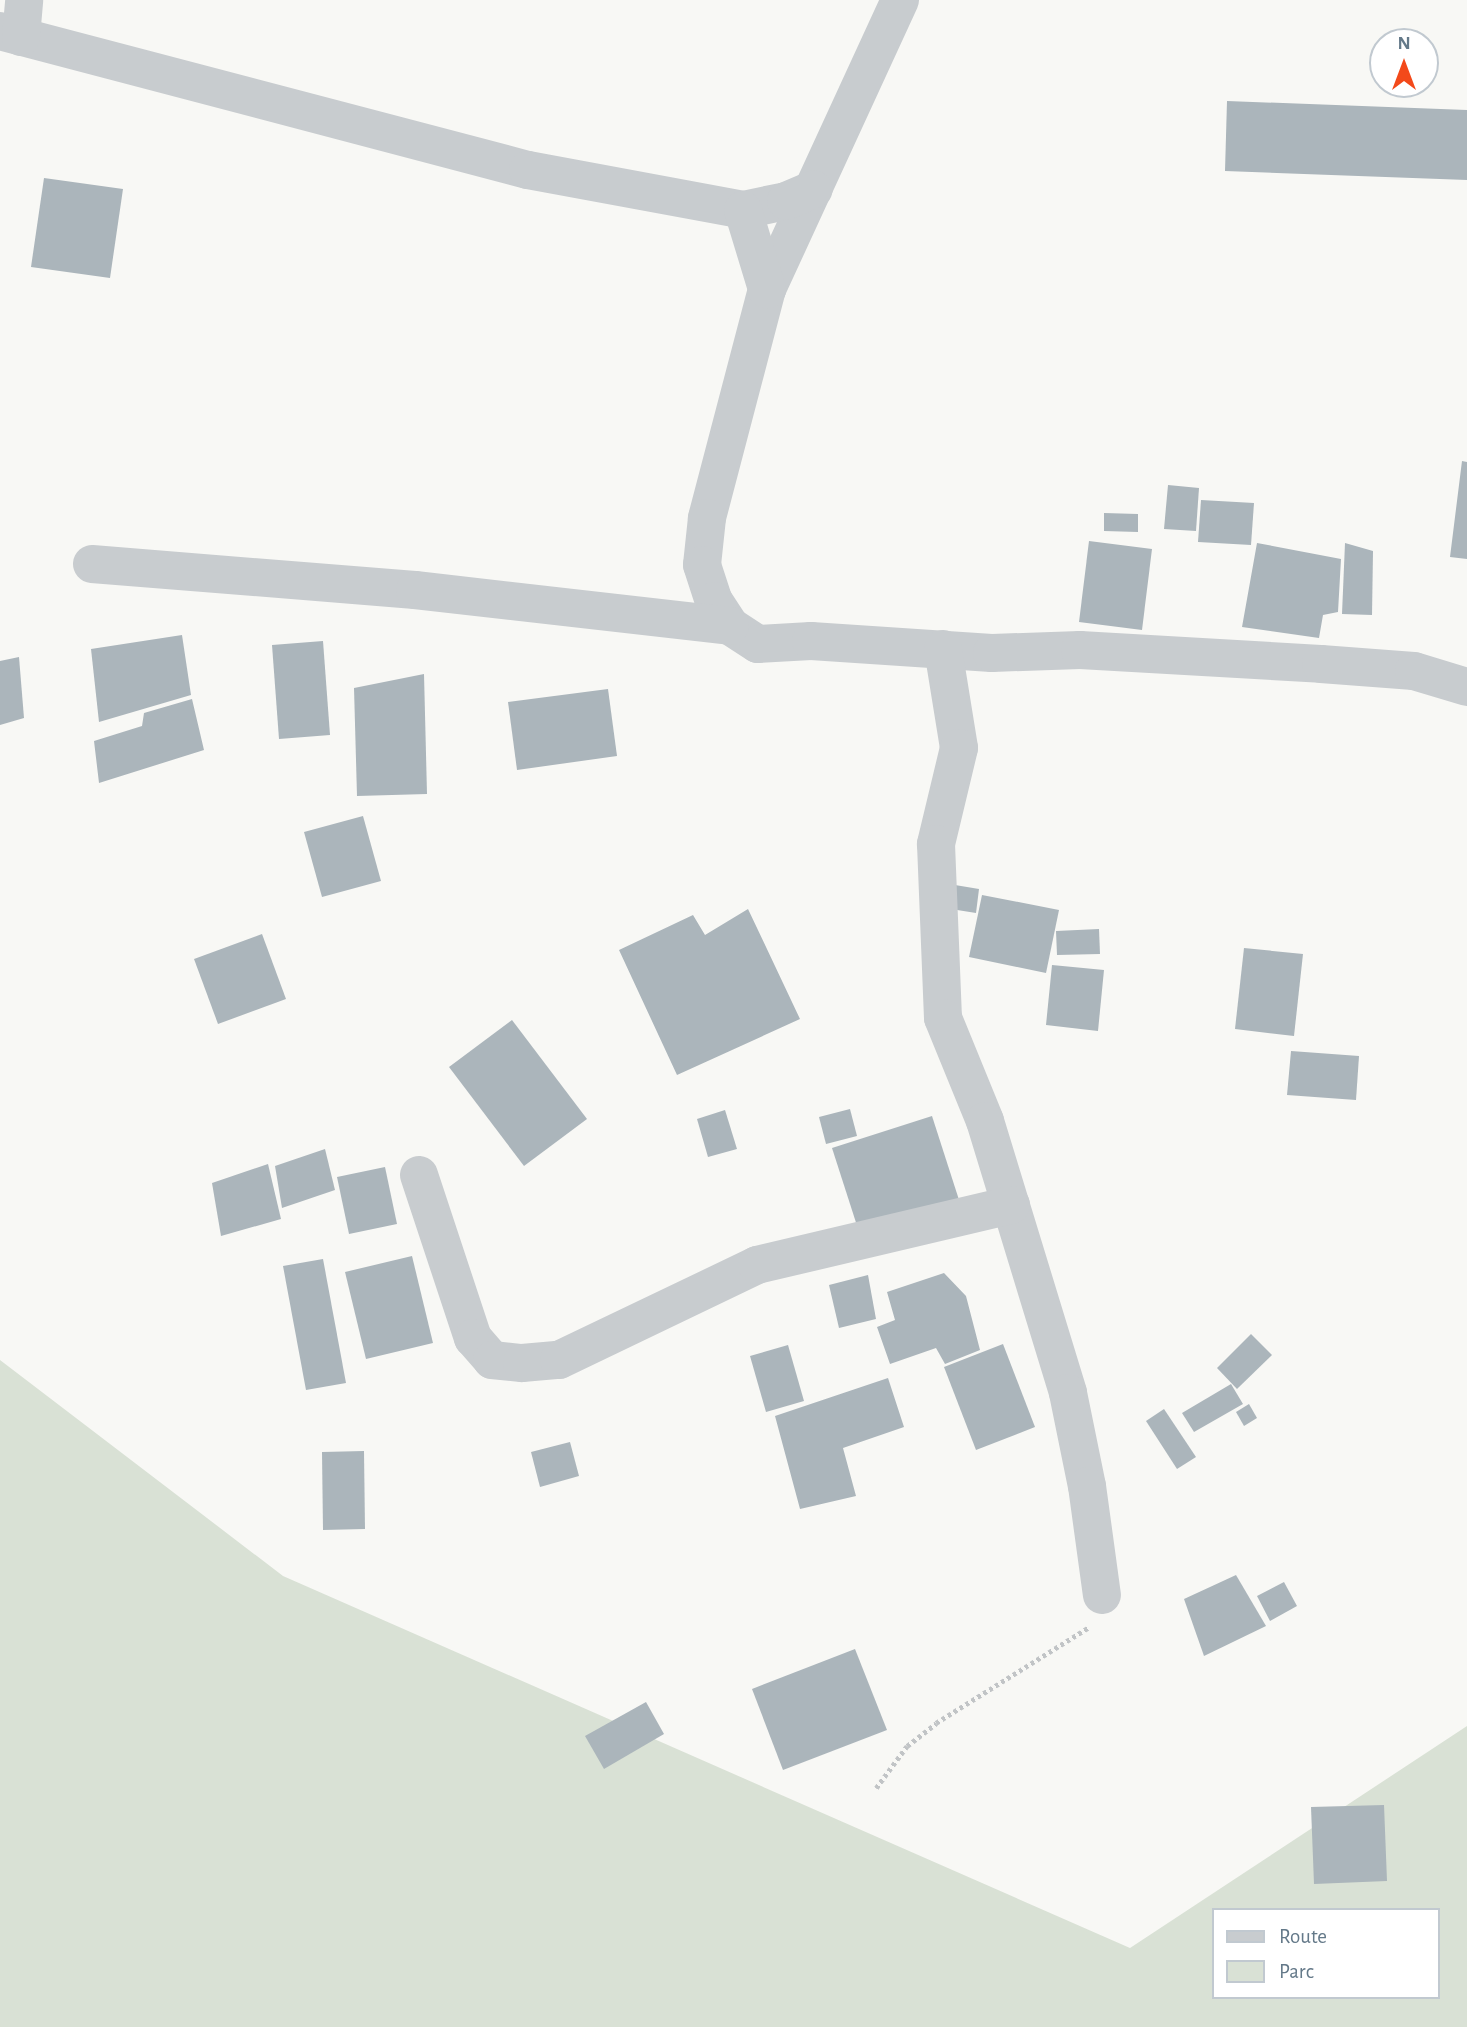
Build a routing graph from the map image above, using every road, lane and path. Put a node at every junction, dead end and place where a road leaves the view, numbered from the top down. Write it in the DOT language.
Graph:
graph roads {
  1 [pos="24,0"];
  2 [pos="900,0"];
  3 [pos="11,34"];
  4 [pos="814,189"];
  5 [pos="743,209"];
  6 [pos="767,289"];
  7 [pos="92,564"];
  8 [pos="730,626"];
  9 [pos="943,649"];
  10 [pos="1467,687"];
  11 [pos="419,1175"];
  12 [pos="1011,1205"];
  13 [pos="1102,1595"];
  14 [pos="876,1788"];
  1 -- 3 [label="street"];
  2 -- 4 [label="street"];
  3 -- 5 [label="street"];
  4 -- 5 [label="street"];
  4 -- 6 [label="street"];
  5 -- 6 [label="street"];
  6 -- 8 [label="street"];
  7 -- 8 [label="street"];
  8 -- 9 [label="street"];
  9 -- 10 [label="street"];
  9 -- 12 [label="street"];
  11 -- 12 [label="street"];
  12 -- 13 [label="street"];
  13 -- 14 [label="path"];
}
